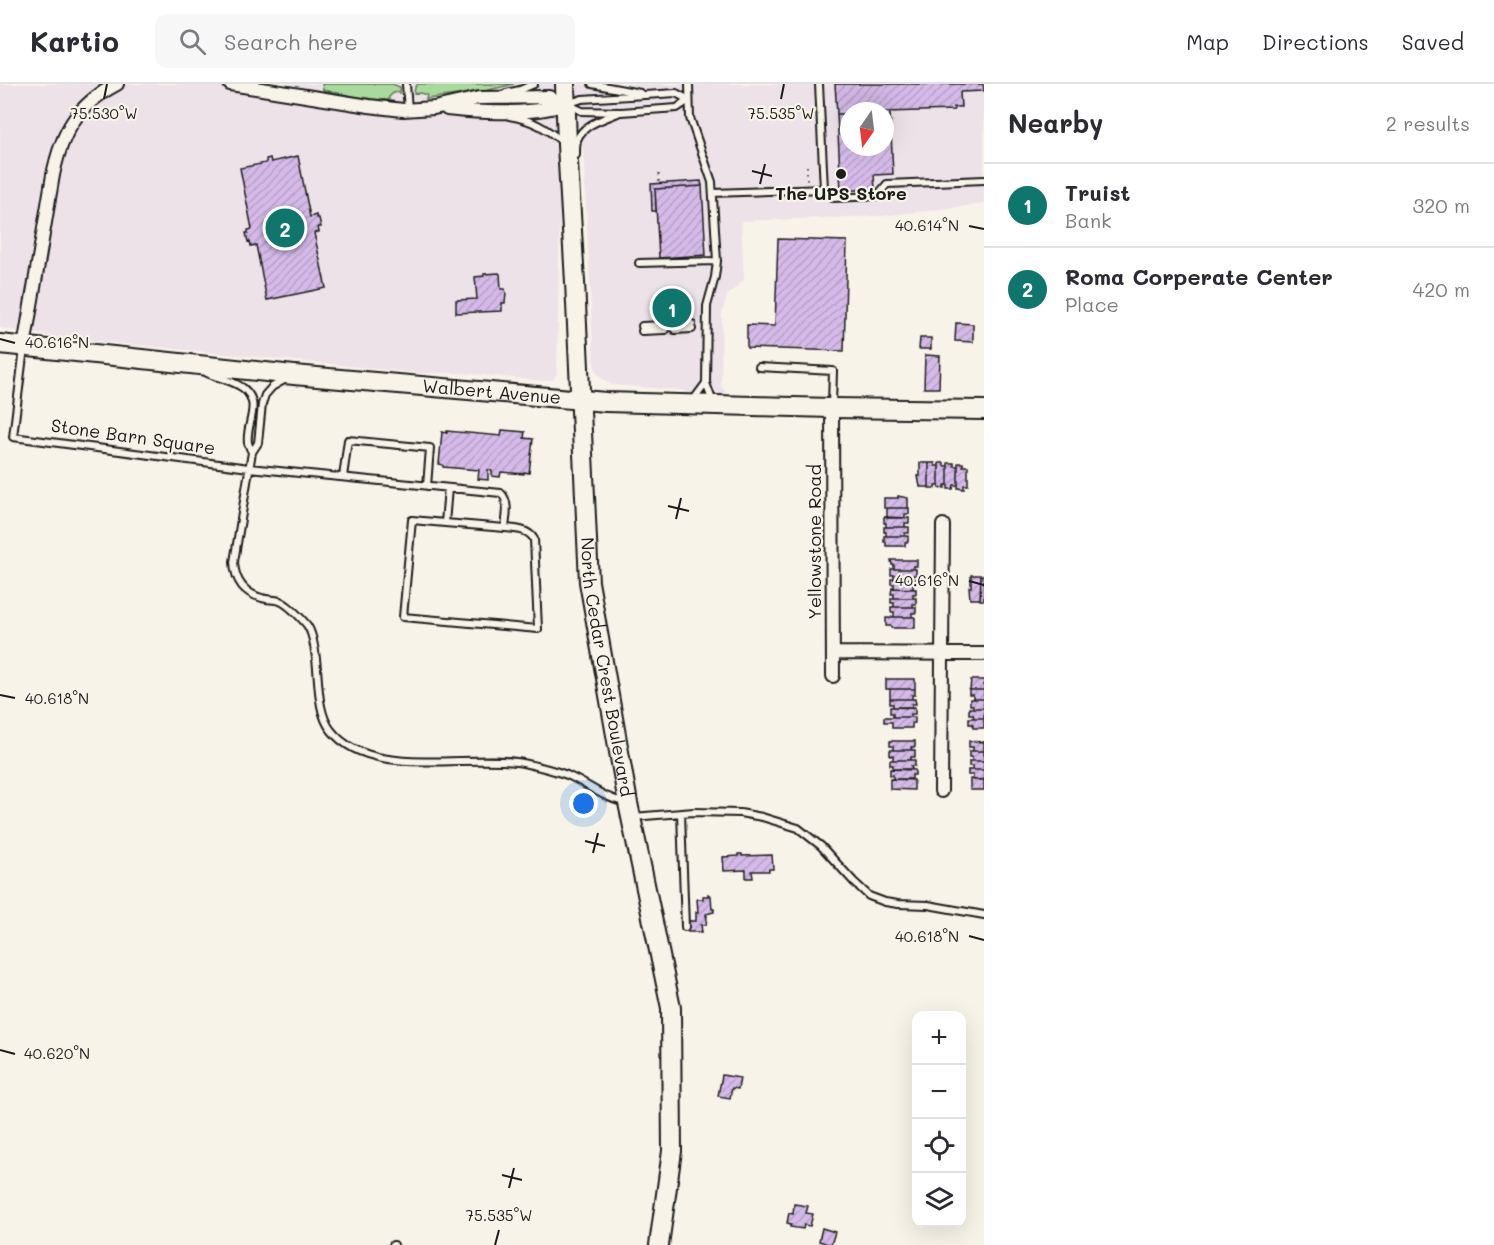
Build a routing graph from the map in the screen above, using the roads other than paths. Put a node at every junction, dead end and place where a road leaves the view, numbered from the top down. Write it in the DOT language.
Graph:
graph roads {
  1 [pos="117,84"];
  2 [pos="230,84"];
  3 [pos="406,84"];
  4 [pos="534,84"];
  5 [pos="565,84"];
  6 [pos="592,84"];
  7 [pos="688,84"];
  8 [pos="819,84"];
  9 [pos="650,94"];
  10 [pos="480,98"];
  11 [pos="689,100"];
  12 [pos="566,104"];
  13 [pos="434,108"];
  14 [pos="408,110"];
  15 [pos="482,112"];
  16 [pos="621,112"];
  17 [pos="567,145"];
  18 [pos="984,180"];
  19 [pos="824,189"];
  20 [pos="712,193"];
  21 [pos="571,200"];
  22 [pos="717,261"];
  23 [pos="639,263"];
  24 [pos="675,327"];
  25 [pos="692,327"];
  26 [pos="664,328"];
  27 [pos="642,329"];
  28 [pos="0,344"];
  29 [pos="24,347"];
  30 [pos="198,365"];
  31 [pos="759,367"];
  32 [pos="294,375"];
  33 [pos="706,383"];
  34 [pos="581,399"];
  35 [pos="690,405"];
  36 [pos="724,405"];
  37 [pos="832,408"];
  38 [pos="984,410"];
  39 [pos="252,452"];
  40 [pos="249,468"];
  41 [pos="344,477"];
  42 [pos="427,486"];
  43 [pos="448,488"];
  44 [pos="445,523"];
  45 [pos="943,525"];
  46 [pos="505,528"];
  47 [pos="833,653"];
  48 [pos="943,654"];
  49 [pos="984,654"];
  50 [pos="833,676"];
  51 [pos="941,791"];
  52 [pos="629,810"];
  53 [pos="681,813"];
  54 [pos="984,915"];
  55 [pos="685,927"];
  56 [pos="659,1245"];
  1 -- 29 [label="street"];
  2 -- 14 [label="street"];
  3 -- 14 [label="lane"];
  4 -- 10 [label="lane"];
  5 -- 12 [label="main road, North Cedar Crest Boulevard"];
  6 -- 9 [label="lane"];
  7 -- 11 [label="lane"];
  8 -- 19 [label="lane"];
  9 -- 11 [label="lane"];
  9 -- 12 [label="lane"];
  10 -- 12 [label="street"];
  10 -- 13 [label="street"];
  11 -- 16 [label="lane"];
  11 -- 20 [label="lane"];
  12 -- 15 [label="street"];
  12 -- 16 [label="lane"];
  12 -- 17 [label="main road, North Cedar Crest Boulevard"];
  13 -- 14 [label="street"];
  13 -- 15 [label="street"];
  15 -- 17 [label="lane"];
  16 -- 21 [label="lane"];
  17 -- 21 [label="main road, North Cedar Crest Boulevard"];
  18 -- 19 [label="lane"];
  19 -- 20 [label="lane"];
  20 -- 22 [label="lane"];
  21 -- 34 [label="main road, North Cedar Crest Boulevard"];
  22 -- 23 [label="lane"];
  22 -- 33 [label="lane"];
  24 -- 25 [label="lane"];
  26 -- 27 [label="lane"];
  28 -- 29 [label="main road, Walbert Avenue"];
  29 -- 30 [label="main road, Walbert Avenue"];
  29 -- 40 [label="lane, Stone Barn Square"];
  30 -- 32 [label="main road, Walbert Avenue"];
  30 -- 39 [label="lane"];
  31 -- 37 [label="lane"];
  32 -- 34 [label="main road, Walbert Avenue"];
  32 -- 39 [label="lane"];
  33 -- 35 [label="lane"];
  33 -- 36 [label="lane"];
  34 -- 35 [label="main road, Walbert Avenue"];
  34 -- 52 [label="main road, North Cedar Crest Boulevard"];
  35 -- 36 [label="main road, Walbert Avenue"];
  36 -- 37 [label="main road, Walbert Avenue"];
  37 -- 38 [label="main road, Walbert Avenue"];
  37 -- 47 [label="street, Yellowstone Road"];
  39 -- 40 [label="lane"];
  40 -- 41 [label="lane, Stone Barn Square"];
  40 -- 52 [label="lane"];
  41 -- 42 [label="lane, Stone Barn Square"];
  41 -- 42 [label="lane"];
  42 -- 43 [label="lane, Stone Barn Square"];
  43 -- 44 [label="lane"];
  43 -- 46 [label="lane, Stone Barn Square"];
  44 -- 46 [label="lane"];
  44 -- 46 [label="lane"];
  45 -- 48 [label="street"];
  47 -- 48 [label="street"];
  47 -- 50 [label="street, Yellowstone Road"];
  48 -- 49 [label="street"];
  48 -- 51 [label="street"];
  52 -- 53 [label="lane"];
  52 -- 56 [label="main road, North Cedar Crest Boulevard"];
  53 -- 54 [label="lane"];
  53 -- 55 [label="lane"];
}
